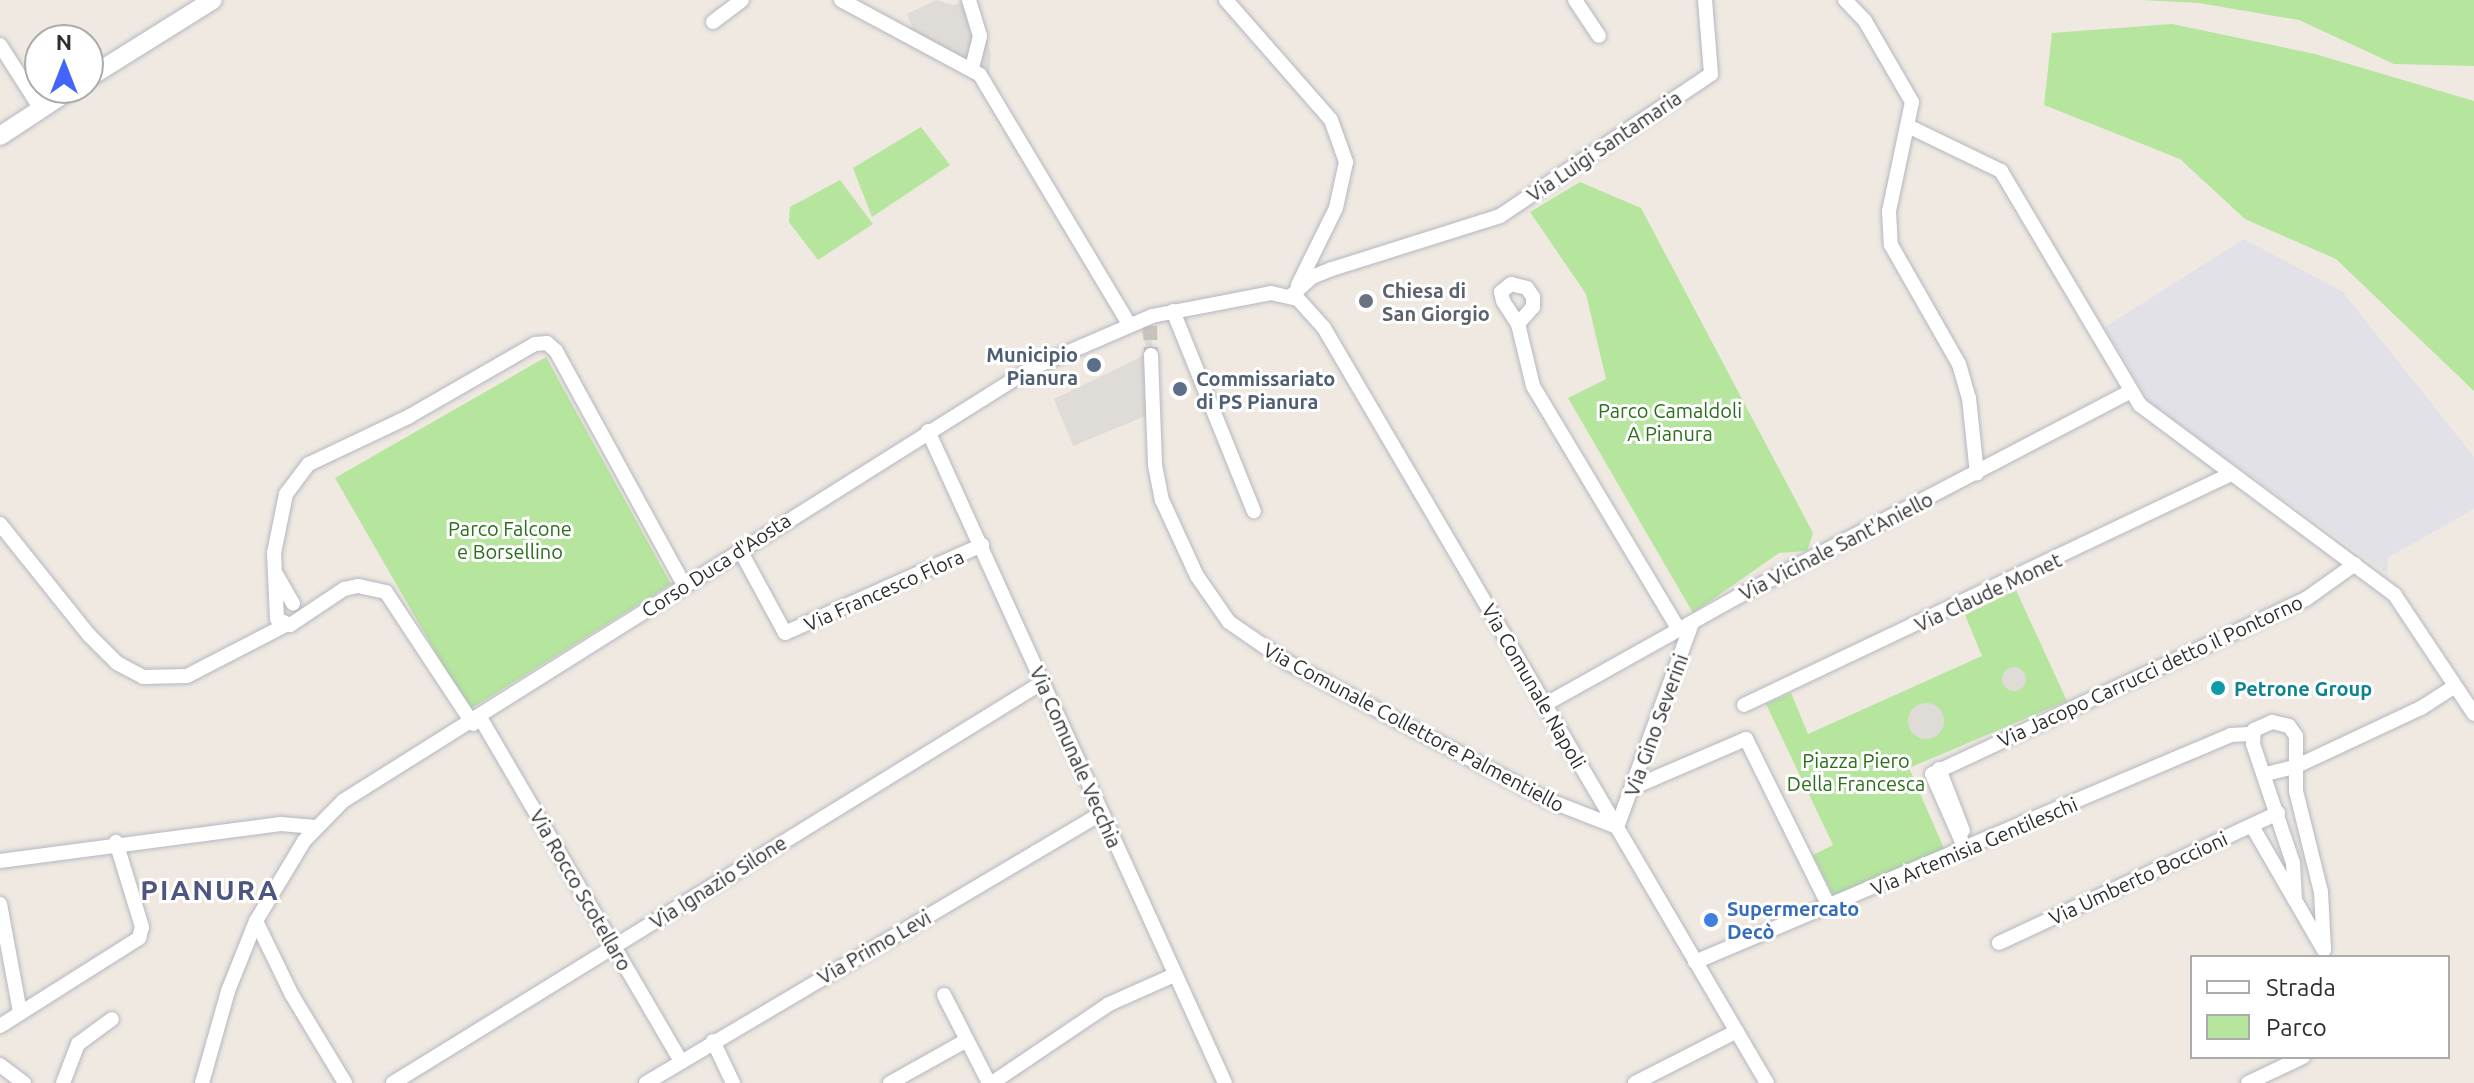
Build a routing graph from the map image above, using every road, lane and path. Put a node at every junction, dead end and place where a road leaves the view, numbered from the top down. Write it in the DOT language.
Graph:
graph roads {
  1 [pos="213,0"];
  2 [pos="742,0"];
  3 [pos="841,0"];
  4 [pos="969,0"];
  5 [pos="1226,0"];
  6 [pos="1575,0"];
  7 [pos="1705,0"];
  8 [pos="1845,0"];
  9 [pos="713,22"];
  10 [pos="1599,36"];
  11 [pos="0,45"];
  12 [pos="972,67"];
  13 [pos="104,68"];
  14 [pos="49,104"];
  15 [pos="41,109"];
  16 [pos="1910,127"];
  17 [pos="0,136"];
  18 [pos="1292,295"];
  19 [pos="1173,311"];
  20 [pos="1129,324"];
  21 [pos="1518,324"];
  22 [pos="1151,355"];
  23 [pos="2130,392"];
  24 [pos="928,431"];
  25 [pos="1977,474"];
  26 [pos="2229,475"];
  27 [pos="1254,511"];
  28 [pos="0,524"];
  29 [pos="982,545"];
  30 [pos="740,550"];
  31 [pos="2355,564"];
  32 [pos="684,585"];
  33 [pos="284,617"];
  34 [pos="1686,626"];
  35 [pos="1043,682"];
  36 [pos="2455,686"];
  37 [pos="1544,705"];
  38 [pos="1744,705"];
  39 [pos="2474,714"];
  40 [pos="477,721"];
  41 [pos="2253,734"];
  42 [pos="2297,766"];
  43 [pos="2266,774"];
  44 [pos="1634,787"];
  45 [pos="1102,813"];
  46 [pos="2278,813"];
  47 [pos="2252,826"];
  48 [pos="315,827"];
  49 [pos="1617,827"];
  50 [pos="116,842"];
  51 [pos="1966,851"];
  52 [pos="0,861"];
  53 [pos="2295,900"];
  54 [pos="0,904"];
  55 [pos="1828,904"];
  56 [pos="256,921"];
  57 [pos="1999,943"];
  58 [pos="614,946"];
  59 [pos="2325,953"];
  60 [pos="1695,962"];
  61 [pos="1172,976"];
  62 [pos="944,995"];
  63 [pos="20,1012"];
  64 [pos="112,1019"];
  65 [pos="0,1026"];
  66 [pos="1737,1031"];
  67 [pos="967,1040"];
  68 [pos="713,1041"];
  69 [pos="2299,1059"];
  70 [pos="681,1061"];
  71 [pos="0,1065"];
  72 [pos="24,1083"];
  73 [pos="63,1083"];
  74 [pos="202,1083"];
  75 [pos="345,1083"];
  76 [pos="393,1083"];
  77 [pos="646,1083"];
  78 [pos="733,1083"];
  79 [pos="890,1083"];
  80 [pos="990,1083"];
  81 [pos="1225,1083"];
  82 [pos="1635,1083"];
  83 [pos="1767,1083"];
  84 [pos="2248,1083"];
  1 -- 13 [label="street"];
  2 -- 9 [label="street"];
  3 -- 12 [label="street"];
  4 -- 12 [label="street"];
  5 -- 18 [label="street"];
  6 -- 10 [label="street"];
  7 -- 18 [label="street, Via Luigi Santamaria"];
  8 -- 16 [label="street"];
  11 -- 15 [label="street"];
  12 -- 20 [label="street"];
  14 -- 15 [label="street"];
  15 -- 17 [label="street"];
  16 -- 23 [label="street"];
  16 -- 25 [label="street"];
  18 -- 19 [label="street, Corso Duca d'Aosta"];
  18 -- 37 [label="street, Via Comunale Napoli"];
  19 -- 20 [label="street, Corso Duca d'Aosta"];
  19 -- 27 [label="street"];
  20 -- 24 [label="street, Corso Duca d'Aosta"];
  21 -- 34 [label="street"];
  22 -- 49 [label="street, Via Comunale Collettore Palmentiello"];
  23 -- 25 [label="street, Via Vicinale Sant'Aniello"];
  23 -- 26 [label="street"];
  24 -- 29 [label="street, Via Comunale Vecchia"];
  24 -- 30 [label="street, Corso Duca d'Aosta"];
  25 -- 34 [label="street, Via Vicinale Sant'Aniello"];
  26 -- 31 [label="street"];
  26 -- 38 [label="street, Via Claude Monet"];
  28 -- 33 [label="street"];
  29 -- 30 [label="street, Via Francesco Flora"];
  29 -- 35 [label="street, Via Comunale Vecchia"];
  30 -- 32 [label="street, Corso Duca d'Aosta"];
  31 -- 36 [label="street"];
  31 -- 51 [label="street, Via Jacopo Carrucci detto il Pontorno"];
  32 -- 33 [label="street"];
  32 -- 40 [label="street, Corso Duca d'Aosta"];
  33 -- 40 [label="street, Via Rocco Scotellaro"];
  34 -- 37 [label="street, Via Vicinale Sant'Aniello"];
  34 -- 44 [label="street, Via Gino Severini"];
  35 -- 45 [label="street, Via Comunale Vecchia"];
  35 -- 58 [label="street, Via Ignazio Silone"];
  36 -- 39 [label="street"];
  36 -- 42 [label="street"];
  37 -- 49 [label="street, Via Comunale Napoli"];
  40 -- 48 [label="street, Corso Duca d'Aosta"];
  40 -- 58 [label="street, Via Rocco Scotellaro"];
  41 -- 42 [label="street, Via Artemisia Gentileschi"];
  41 -- 43 [label="street"];
  41 -- 51 [label="street, Via Artemisia Gentileschi"];
  42 -- 43 [label="street"];
  42 -- 59 [label="street"];
  43 -- 46 [label="street"];
  44 -- 49 [label="street, Via Gino Severini"];
  44 -- 55 [label="street"];
  45 -- 61 [label="street, Via Comunale Vecchia"];
  45 -- 68 [label="street, Via Primo Levi"];
  46 -- 47 [label="street, Via Umberto Boccioni"];
  46 -- 53 [label="street"];
  47 -- 53 [label="street"];
  47 -- 57 [label="street, Via Umberto Boccioni"];
  48 -- 50 [label="street"];
  48 -- 56 [label="street, Corso Duca d'Aosta"];
  49 -- 60 [label="street, Via Comunale Napoli"];
  50 -- 52 [label="street"];
  50 -- 63 [label="street"];
  51 -- 55 [label="street, Via Artemisia Gentileschi"];
  53 -- 59 [label="street"];
  54 -- 63 [label="street"];
  55 -- 60 [label="street, Via Artemisia Gentileschi"];
  56 -- 74 [label="street, Corso Duca d'Aosta"];
  56 -- 75 [label="street"];
  58 -- 70 [label="street, Via Rocco Scotellaro"];
  58 -- 76 [label="street, Via Ignazio Silone"];
  60 -- 66 [label="street, Via Comunale Napoli"];
  61 -- 80 [label="street"];
  61 -- 81 [label="street, Via Comunale Vecchia"];
  62 -- 67 [label="street"];
  63 -- 65 [label="street"];
  64 -- 73 [label="street"];
  66 -- 82 [label="street"];
  66 -- 83 [label="street, Via Comunale Napoli"];
  67 -- 79 [label="street"];
  67 -- 80 [label="street"];
  68 -- 70 [label="street, Via Primo Levi"];
  68 -- 78 [label="street"];
  69 -- 84 [label="street"];
  70 -- 77 [label="street, Via Primo Levi"];
  71 -- 72 [label="street"];
}
